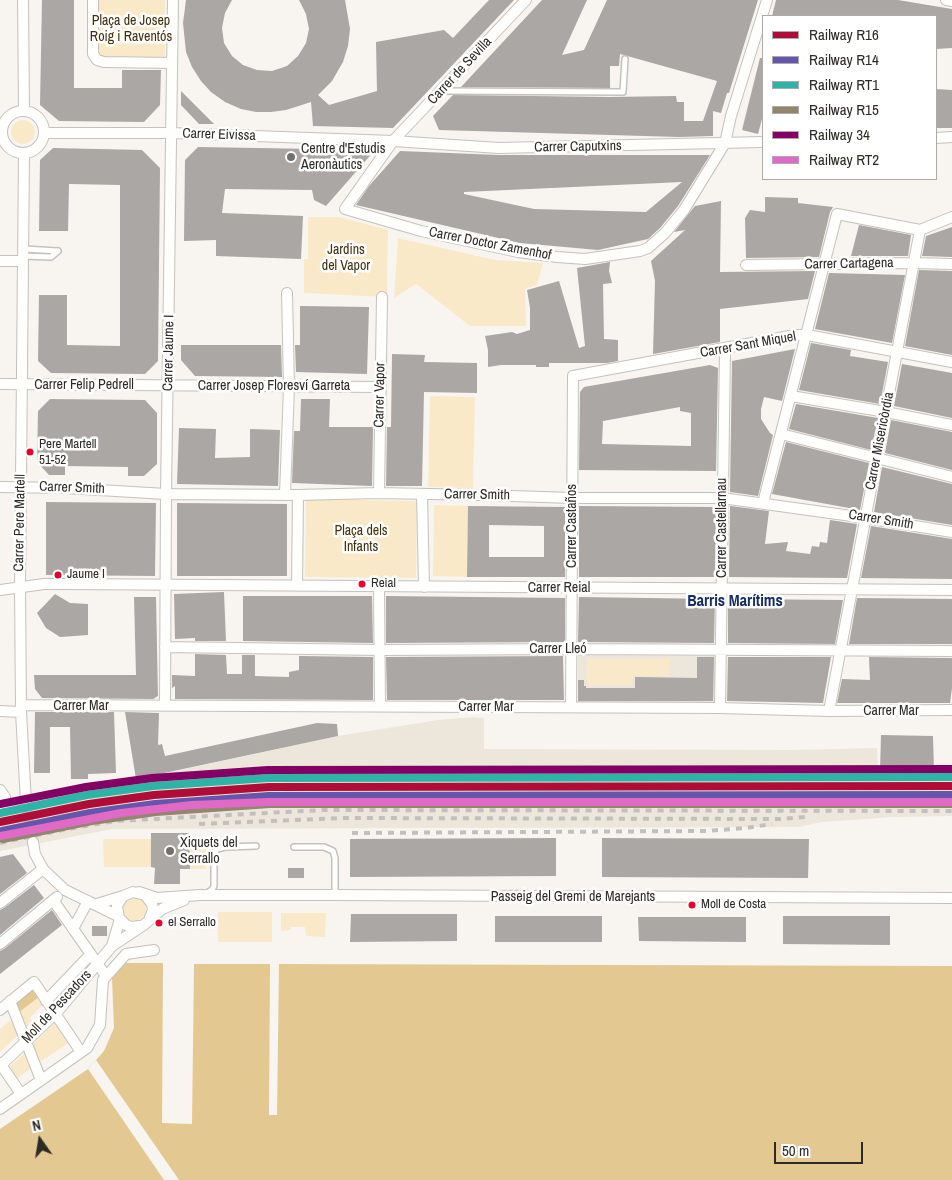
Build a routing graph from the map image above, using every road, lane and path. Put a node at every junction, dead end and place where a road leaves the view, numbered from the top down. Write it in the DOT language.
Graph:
graph roads {
  1 [pos="24,0"];
  2 [pos="93,0"];
  3 [pos="173,0"];
  4 [pos="526,0"];
  5 [pos="767,0"];
  6 [pos="946,0"];
  7 [pos="952,1"];
  8 [pos="762,15"];
  9 [pos="762,16"];
  10 [pos="625,59"];
  11 [pos="172,63"];
  12 [pos="442,91"];
  13 [pos="24,111"];
  14 [pos="1,130"];
  15 [pos="44,133"];
  16 [pos="172,133"];
  17 [pos="937,138"];
  18 [pos="952,138"];
  19 [pos="393,141"];
  20 [pos="762,142"];
  21 [pos="725,143"];
  22 [pos="24,153"];
  23 [pos="952,217"];
  24 [pos="920,230"];
  25 [pos="23,255"];
  26 [pos="0,261"];
  27 [pos="914,263"];
  28 [pos="952,264"];
  29 [pos="824,265"];
  30 [pos="746,266"];
  31 [pos="287,293"];
  32 [pos="382,297"];
  33 [pos="807,336"];
  34 [pos="724,349"];
  35 [pos="897,352"];
  36 [pos="952,362"];
  37 [pos="574,376"];
  38 [pos="0,384"];
  39 [pos="22,384"];
  40 [pos="168,385"];
  41 [pos="288,386"];
  42 [pos="380,387"];
  43 [pos="791,396"];
  44 [pos="886,412"];
  45 [pos="952,425"];
  46 [pos="781,434"];
  47 [pos="877,459"];
  48 [pos="952,478"];
  49 [pos="0,487"];
  50 [pos="20,487"];
  51 [pos="379,493"];
  52 [pos="166,494"];
  53 [pos="285,494"];
  54 [pos="422,494"];
  55 [pos="298,495"];
  56 [pos="572,498"];
  57 [pos="722,498"];
  58 [pos="763,503"];
  59 [pos="866,518"];
  60 [pos="952,532"];
  61 [pos="166,585"];
  62 [pos="298,586"];
  63 [pos="379,587"];
  64 [pos="424,587"];
  65 [pos="20,588"];
  66 [pos="572,588"];
  67 [pos="722,588"];
  68 [pos="852,588"];
  69 [pos="0,590"];
  70 [pos="952,590"];
  71 [pos="165,647"];
  72 [pos="571,649"];
  73 [pos="380,650"];
  74 [pos="720,650"];
  75 [pos="952,651"];
  76 [pos="841,652"];
  77 [pos="165,706"];
  78 [pos="380,706"];
  79 [pos="571,707"];
  80 [pos="720,708"];
  81 [pos="20,709"];
  82 [pos="952,710"];
  83 [pos="0,711"];
  84 [pos="828,711"];
  85 [pos="0,790"];
  86 [pos="0,798"];
  87 [pos="26,803"];
  88 [pos="33,842"];
  89 [pos="256,846"];
  90 [pos="294,847"];
  91 [pos="43,869"];
  92 [pos="65,890"];
  93 [pos="139,892"];
  94 [pos="199,895"];
  95 [pos="335,895"];
  96 [pos="123,896"];
  97 [pos="952,898"];
  98 [pos="53,900"];
  99 [pos="92,902"];
  100 [pos="0,903"];
  101 [pos="119,917"];
  102 [pos="145,923"];
  103 [pos="73,929"];
  104 [pos="0,944"];
  105 [pos="112,946"];
  106 [pos="154,950"];
  107 [pos="91,954"];
  108 [pos="98,963"];
  109 [pos="106,976"];
  110 [pos="10,1001"];
  111 [pos="46,1001"];
  112 [pos="0,1010"];
  113 [pos="55,1014"];
  114 [pos="25,1042"];
  115 [pos="81,1052"];
  116 [pos="0,1065"];
  117 [pos="41,1080"];
  118 [pos="21,1094"];
  119 [pos="0,1109"];
  1 -- 13 [label="street"];
  2 -- 11 [label="street"];
  3 -- 11 [label="street, Carrer Jaume I"];
  4 -- 12 [label="street, Carrer de Sevilla"];
  5 -- 8 [label="street"];
  6 -- 7 [label="street"];
  9 -- 21 [label="street"];
  10 -- 12 [label="lane"];
  11 -- 16 [label="street, Carrer Jaume I"];
  12 -- 19 [label="street, Carrer de Sevilla"];
  13 -- 14 [label="street"];
  13 -- 15 [label="street"];
  14 -- 22 [label="street"];
  15 -- 16 [label="street, Carrer Eivissa"];
  15 -- 22 [label="street"];
  16 -- 19 [label="street, Carrer Eivissa"];
  16 -- 40 [label="street, Carrer Jaume I"];
  17 -- 18 [label="street"];
  19 -- 21 [label="street, Carrer Caputxins"];
  19 -- 21 [label="street, Carrer Doctor Zamenhof"];
  20 -- 21 [label="street, Carrer Caputxins"];
  22 -- 25 [label="street, Carrer Pere Martell"];
  23 -- 24 [label="street"];
  24 -- 27 [label="street, Carrer Misericòrdia"];
  24 -- 29 [label="street"];
  25 -- 25 [label="lane"];
  25 -- 26 [label="street"];
  25 -- 39 [label="street, Carrer Pere Martell"];
  27 -- 28 [label="street, Carrer Cartagena"];
  27 -- 29 [label="street, Carrer Cartagena"];
  27 -- 35 [label="street, Carrer Misericòrdia"];
  29 -- 30 [label="street, Carrer Cartagena"];
  29 -- 33 [label="street"];
  31 -- 41 [label="street"];
  32 -- 42 [label="street, Carrer Vapor"];
  33 -- 34 [label="street, Carrer Sant Miquel"];
  33 -- 35 [label="street, Carrer Sant Miquel"];
  33 -- 43 [label="street"];
  34 -- 37 [label="street, Carrer Sant Miquel"];
  34 -- 57 [label="street, Carrer Castellarnau"];
  35 -- 36 [label="street, Carrer Sant Miquel"];
  35 -- 44 [label="street, Carrer Misericòrdia"];
  37 -- 56 [label="street, Carrer Castaños"];
  38 -- 39 [label="street, Carrer Felip Pedrell"];
  39 -- 40 [label="street, Carrer Felip Pedrell"];
  39 -- 50 [label="street, Carrer Pere Martell"];
  40 -- 41 [label="street, Carrer Josep Floresví Garreta"];
  40 -- 52 [label="street, Carrer Jaume I"];
  41 -- 42 [label="street, Carrer Josep Floresví Garreta"];
  41 -- 53 [label="street"];
  42 -- 51 [label="street, Carrer Vapor"];
  43 -- 44 [label="street"];
  43 -- 46 [label="street"];
  44 -- 45 [label="street"];
  44 -- 47 [label="street, Carrer Misericòrdia"];
  46 -- 47 [label="street"];
  46 -- 58 [label="street"];
  47 -- 48 [label="street"];
  47 -- 59 [label="street, Carrer Misericòrdia"];
  49 -- 50 [label="street, Carrer Smith"];
  50 -- 52 [label="street, Carrer Smith"];
  50 -- 65 [label="street, Carrer Pere Martell"];
  51 -- 54 [label="street, Carrer Smith"];
  51 -- 55 [label="street, Carrer Smith"];
  52 -- 53 [label="street, Carrer Smith"];
  52 -- 61 [label="street, Carrer Jaume I"];
  53 -- 55 [label="street, Carrer Smith"];
  54 -- 56 [label="street, Carrer Smith"];
  54 -- 64 [label="street"];
  55 -- 62 [label="street"];
  56 -- 57 [label="street, Carrer Smith"];
  56 -- 66 [label="street, Carrer Castaños"];
  57 -- 58 [label="street, Carrer Smith"];
  57 -- 67 [label="street, Carrer Castellarnau"];
  58 -- 59 [label="street, Carrer Smith"];
  59 -- 60 [label="street, Carrer Smith"];
  59 -- 68 [label="street, Carrer Misericòrdia"];
  61 -- 62 [label="street, Carrer Reial"];
  61 -- 65 [label="street, Carrer Reial"];
  61 -- 71 [label="street, Carrer Jaume I"];
  62 -- 63 [label="street, Carrer Reial"];
  63 -- 64 [label="street, Carrer Reial"];
  63 -- 73 [label="street"];
  64 -- 66 [label="street, Carrer Reial"];
  65 -- 69 [label="street, Carrer Reial"];
  65 -- 81 [label="street, Carrer Pere Martell"];
  66 -- 67 [label="street, Carrer Reial"];
  66 -- 72 [label="street, Carrer Castaños"];
  67 -- 68 [label="street, Carrer Reial"];
  67 -- 74 [label="street, Carrer Castellarnau"];
  68 -- 70 [label="street, Carrer Reial"];
  68 -- 76 [label="street, Carrer Misericòrdia"];
  71 -- 73 [label="street, Carrer Lleó"];
  71 -- 77 [label="street, Carrer Jaume I"];
  72 -- 73 [label="street, Carrer Lleó"];
  72 -- 74 [label="street, Carrer Lleó"];
  72 -- 79 [label="street, Carrer Castaños"];
  73 -- 78 [label="street"];
  74 -- 76 [label="street, Carrer Lleó"];
  74 -- 80 [label="street, Carrer Castellarnau"];
  75 -- 76 [label="street, Carrer Lleó"];
  76 -- 84 [label="street, Carrer Misericòrdia"];
  77 -- 78 [label="street, Carrer Mar"];
  77 -- 81 [label="street, Carrer Mar"];
  78 -- 79 [label="street, Carrer Mar"];
  79 -- 80 [label="street, Carrer Mar"];
  80 -- 84 [label="street, Carrer Mar"];
  81 -- 83 [label="street, Carrer Mar"];
  81 -- 87 [label="street, Carrer Pere Martell"];
  82 -- 84 [label="street, Carrer Mar"];
  85 -- 86 [label="street"];
  88 -- 91 [label="street"];
  89 -- 94 [label="lane"];
  90 -- 95 [label="lane"];
  91 -- 92 [label="street"];
  91 -- 100 [label="street"];
  92 -- 98 [label="street"];
  92 -- 99 [label="street"];
  93 -- 94 [label="street, Passeig del Gremi de Marejants"];
  93 -- 96 [label="street"];
  93 -- 102 [label="street"];
  94 -- 95 [label="street, Passeig del Gremi de Marejants"];
  94 -- 102 [label="street, Passeig del Gremi de Marejants"];
  95 -- 97 [label="street, Passeig del Gremi de Marejants"];
  96 -- 99 [label="street"];
  96 -- 101 [label="street"];
  98 -- 103 [label="street"];
  98 -- 104 [label="street"];
  99 -- 101 [label="street"];
  99 -- 103 [label="street"];
  101 -- 102 [label="street"];
  101 -- 105 [label="street, Moll de Pescadors"];
  102 -- 105 [label="street, Moll de Pescadors"];
  103 -- 107 [label="street"];
  105 -- 108 [label="street, Moll de Pescadors"];
  106 -- 109 [label="street"];
  107 -- 108 [label="street"];
  107 -- 111 [label="street"];
  108 -- 109 [label="street"];
  108 -- 113 [label="street, Moll de Pescadors"];
  109 -- 115 [label="street"];
  110 -- 111 [label="street"];
  110 -- 112 [label="street"];
  110 -- 114 [label="street"];
  111 -- 113 [label="street"];
  113 -- 114 [label="street, Moll de Pescadors"];
  113 -- 115 [label="street"];
  114 -- 116 [label="street, Moll de Pescadors"];
  114 -- 117 [label="street"];
  115 -- 117 [label="street"];
  116 -- 118 [label="street"];
  117 -- 118 [label="street"];
  118 -- 119 [label="street"];
}
